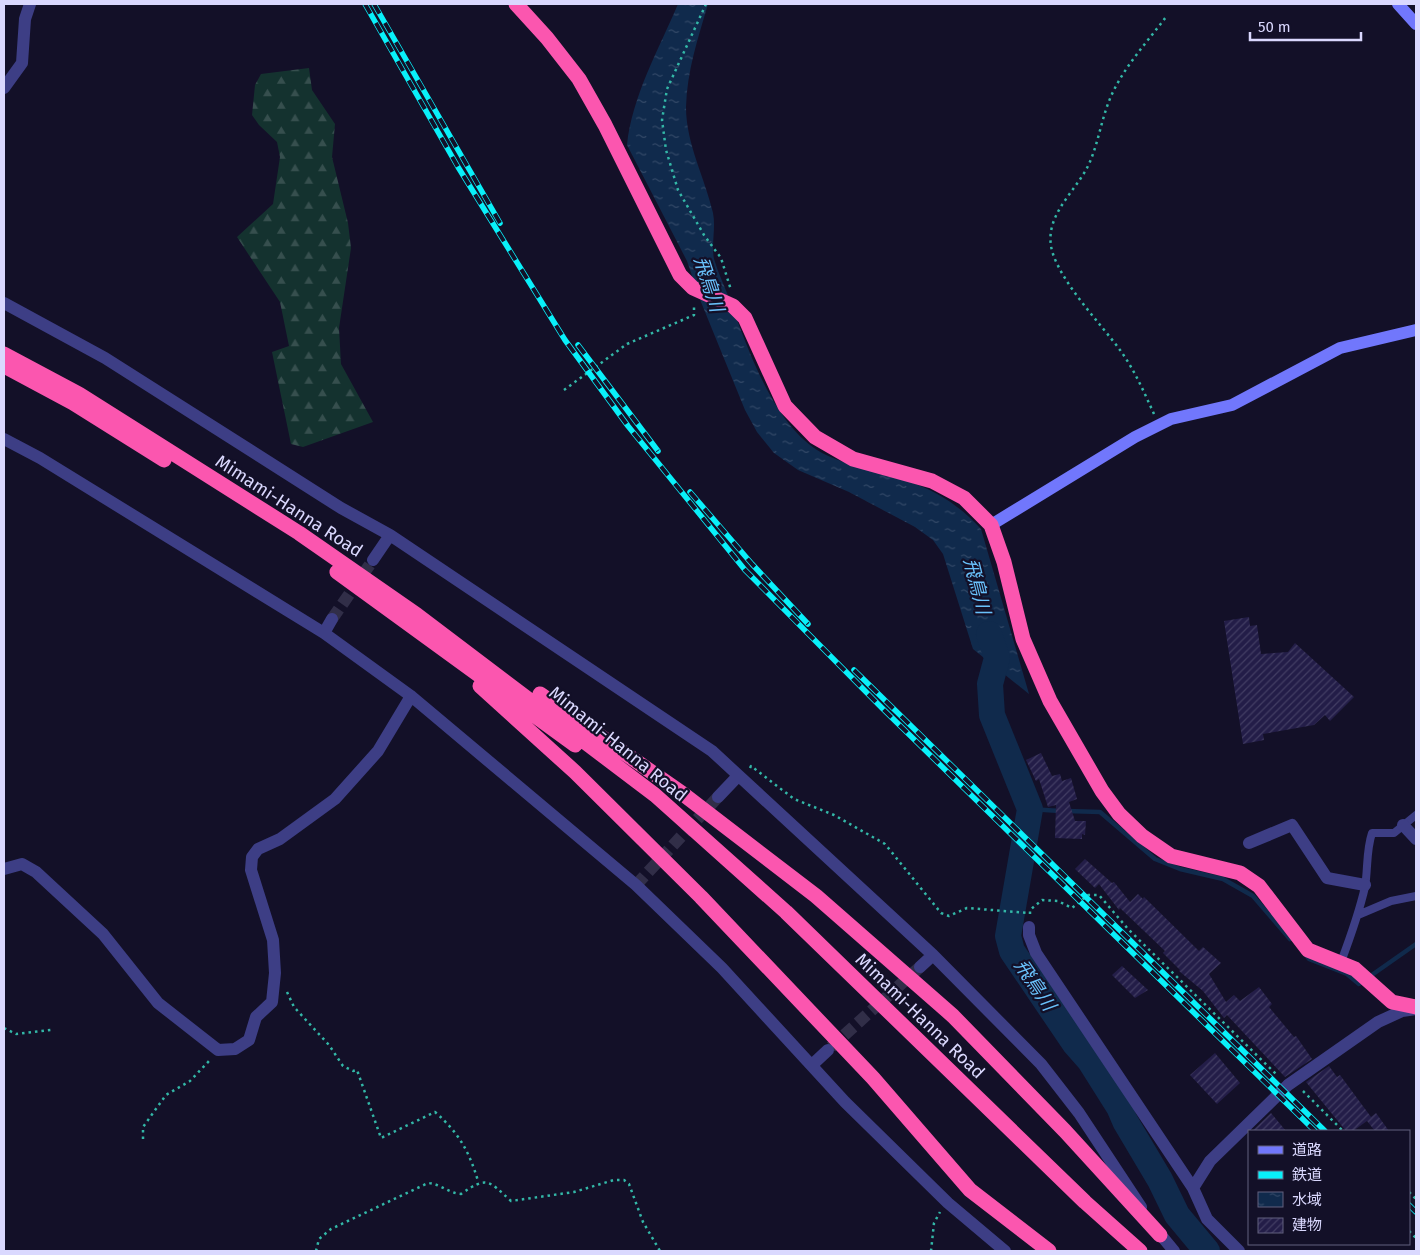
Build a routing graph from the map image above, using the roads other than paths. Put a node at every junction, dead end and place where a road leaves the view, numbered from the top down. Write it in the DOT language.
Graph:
graph roads {
  1 [pos="30,4"];
  2 [pos="516,4"];
  3 [pos="1398,4"];
  4 [pos="1416,24"];
  5 [pos="4,88"];
  6 [pos="4,303"];
  7 [pos="1416,330"];
  8 [pos="4,354"];
  9 [pos="4,366"];
  10 [pos="4,439"];
  11 [pos="991,525"];
  12 [pos="390,535"];
  13 [pos="373,560"];
  14 [pos="412,618"];
  15 [pos="332,619"];
  16 [pos="324,633"];
  17 [pos="411,696"];
  18 [pos="738,776"];
  19 [pos="718,797"];
  20 [pos="1416,815"];
  21 [pos="1403,825"];
  22 [pos="1416,839"];
  23 [pos="1249,843"];
  24 [pos="4,869"];
  25 [pos="1365,885"];
  26 [pos="1416,896"];
  27 [pos="1358,915"];
  28 [pos="1029,927"];
  29 [pos="933,956"];
  30 [pos="1341,962"];
  31 [pos="920,967"];
  32 [pos="1416,1008"];
  33 [pos="828,1050"];
  34 [pos="812,1064"];
  35 [pos="1193,1188"];
  36 [pos="1160,1235"];
  37 [pos="1130,1249"];
  38 [pos="1005,1251"];
  39 [pos="1049,1251"];
  40 [pos="1174,1251"];
  41 [pos="1239,1251"];
  1 -- 5 [label="street"];
  2 -- 11 [label="highway"];
  3 -- 4 [label="street"];
  6 -- 12 [label="street"];
  7 -- 11 [label="street"];
  8 -- 14 [label="highway, Mimami-Hanna Road"];
  9 -- 14 [label="highway, Mimami-Hanna Road"];
  10 -- 16 [label="street"];
  11 -- 30 [label="highway"];
  12 -- 13 [label="street"];
  12 -- 18 [label="street"];
  14 -- 36 [label="highway"];
  14 -- 37 [label="highway, Mimami-Hanna Road"];
  14 -- 39 [label="highway"];
  15 -- 16 [label="street"];
  16 -- 17 [label="street"];
  17 -- 24 [label="street"];
  17 -- 34 [label="street"];
  18 -- 19 [label="street"];
  18 -- 29 [label="street"];
  20 -- 21 [label="lane"];
  21 -- 22 [label="street"];
  21 -- 25 [label="lane"];
  23 -- 25 [label="street"];
  25 -- 27 [label="lane"];
  26 -- 27 [label="lane"];
  27 -- 30 [label="lane"];
  28 -- 35 [label="street"];
  29 -- 31 [label="street"];
  29 -- 36 [label="street"];
  30 -- 32 [label="highway"];
  32 -- 35 [label="street"];
  33 -- 34 [label="street"];
  34 -- 38 [label="street"];
  35 -- 41 [label="street"];
  36 -- 40 [label="street"];
}
